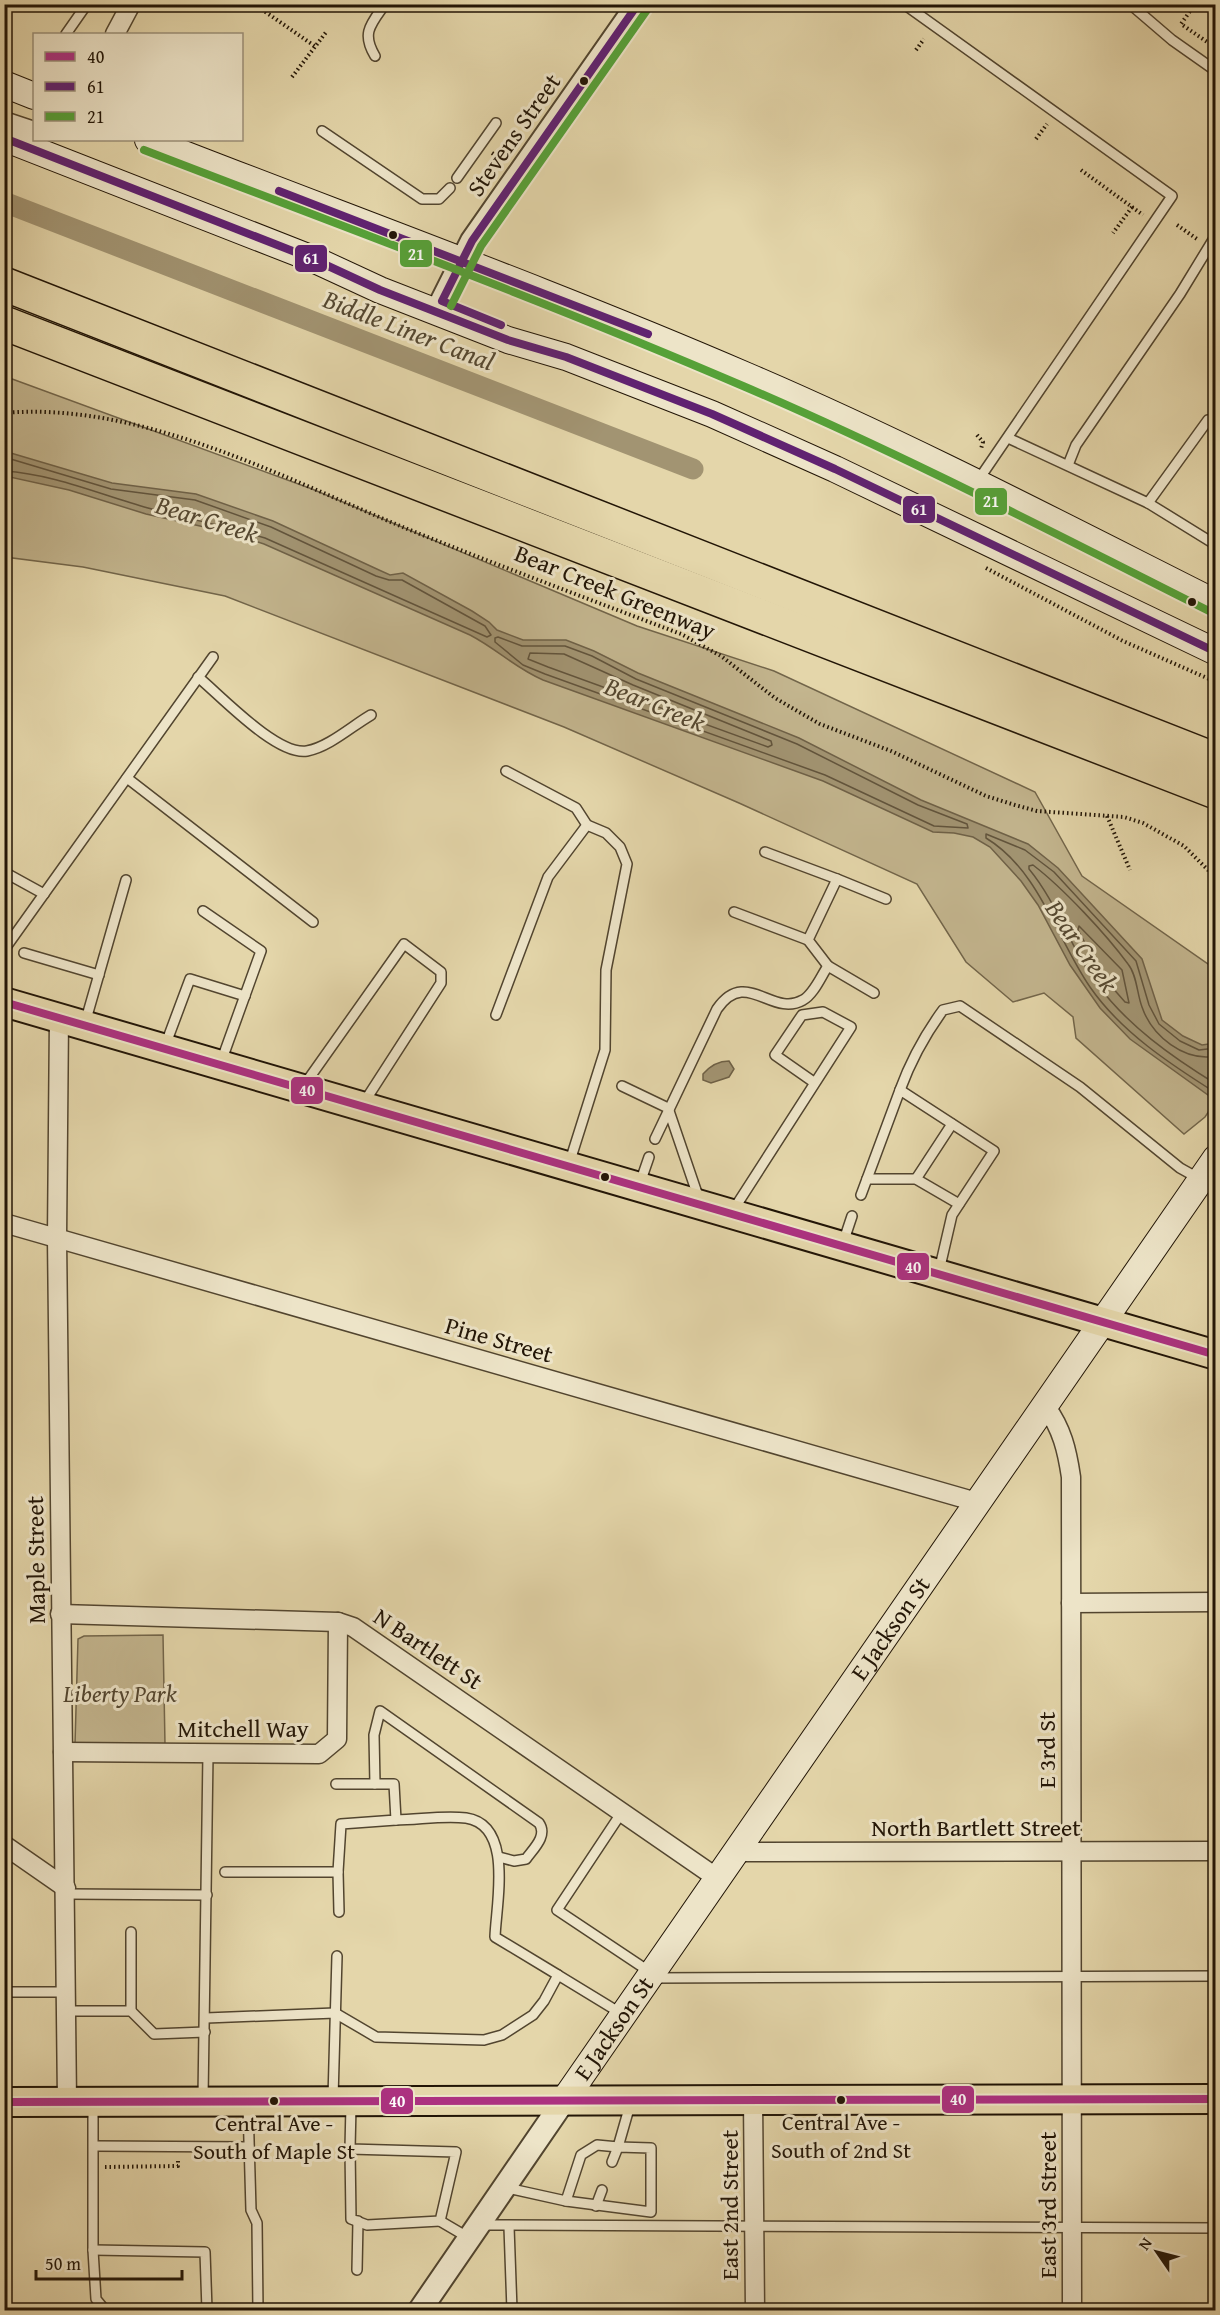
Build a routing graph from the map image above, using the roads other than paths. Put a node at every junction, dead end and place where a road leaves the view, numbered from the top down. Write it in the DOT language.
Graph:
graph roads {
  1 [pos="87,4"];
  2 [pos="131,4"];
  3 [pos="385,4"];
  4 [pos="639,4"];
  5 [pos="904,4"];
  6 [pos="1130,4"];
  7 [pos="67,33"];
  8 [pos="116,33"];
  9 [pos="375,56"];
  10 [pos="1215,71"];
  11 [pos="4,84"];
  12 [pos="32,92"];
  13 [pos="4,121"];
  14 [pos="496,123"];
  15 [pos="33,130"];
  16 [pos="322,131"];
  17 [pos="4,138"];
  18 [pos="151,141"];
  19 [pos="457,178"];
  20 [pos="450,189"];
  21 [pos="1215,235"];
  22 [pos="313,259"];
  23 [pos="460,262"];
  24 [pos="4,284"];
  25 [pos="442,301"];
  26 [pos="4,323"];
  27 [pos="566,357"];
  28 [pos="1215,426"];
  29 [pos="1008,438"];
  30 [pos="1068,465"];
  31 [pos="977,483"];
  32 [pos="1148,503"];
  33 [pos="1215,545"];
  34 [pos="1058,577"];
  35 [pos="1215,603"];
  36 [pos="1215,634"];
  37 [pos="1215,652"];
  38 [pos="213,657"];
  39 [pos="198,677"];
  40 [pos="371,715"];
  41 [pos="1215,760"];
  42 [pos="506,771"];
  43 [pos="127,778"];
  44 [pos="1215,792"];
  45 [pos="587,825"];
  46 [pos="765,852"];
  47 [pos="4,872"];
  48 [pos="837,879"];
  49 [pos="126,880"];
  50 [pos="44,894"];
  51 [pos="886,899"];
  52 [pos="203,911"];
  53 [pos="734,912"];
  54 [pos="312,922"];
  55 [pos="808,939"];
  56 [pos="5,947"];
  57 [pos="24,953"];
  58 [pos="828,966"];
  59 [pos="99,975"];
  60 [pos="874,993"];
  61 [pos="245,996"];
  62 [pos="4,1002"];
  63 [pos="496,1015"];
  64 [pos="72,1021"];
  65 [pos="164,1048"];
  66 [pos="220,1064"];
  67 [pos="815,1083"];
  68 [pos="622,1086"];
  69 [pos="302,1088"];
  70 [pos="900,1090"];
  71 [pos="361,1106"];
  72 [pos="668,1108"];
  73 [pos="952,1124"];
  74 [pos="655,1139"];
  75 [pos="649,1157"];
  76 [pos="1215,1158"];
  77 [pos="568,1166"];
  78 [pos="867,1179"];
  79 [pos="916,1179"];
  80 [pos="1208,1184"];
  81 [pos="639,1187"];
  82 [pos="861,1195"];
  83 [pos="959,1204"];
  84 [pos="701,1205"];
  85 [pos="731,1214"];
  86 [pos="852,1216"];
  87 [pos="4,1223"];
  88 [pos="57,1238"];
  89 [pos="842,1246"];
  90 [pos="938,1274"];
  91 [pos="1103,1322"];
  92 [pos="1215,1355"];
  93 [pos="1046,1407"];
  94 [pos="980,1503"];
  95 [pos="1215,1602"];
  96 [pos="1071,1603"];
  97 [pos="60,1614"];
  98 [pos="338,1622"];
  99 [pos="63,1752"];
  100 [pos="208,1754"];
  101 [pos="336,1784"];
  102 [pos="375,1784"];
  103 [pos="622,1812"];
  104 [pos="396,1820"];
  105 [pos="4,1845"];
  106 [pos="1215,1851"];
  107 [pos="737,1852"];
  108 [pos="1071,1852"];
  109 [pos="499,1857"];
  110 [pos="225,1872"];
  111 [pos="338,1872"];
  112 [pos="717,1878"];
  113 [pos="66,1891"];
  114 [pos="207,1895"];
  115 [pos="339,1912"];
  116 [pos="131,1932"];
  117 [pos="337,1956"];
  118 [pos="558,1975"];
  119 [pos="650,1975"];
  120 [pos="1071,1976"];
  121 [pos="1215,1976"];
  122 [pos="4,1992"];
  123 [pos="67,1992"];
  124 [pos="67,2011"];
  125 [pos="131,2011"];
  126 [pos="335,2013"];
  127 [pos="623,2015"];
  128 [pos="206,2018"];
  129 [pos="205,2032"];
  130 [pos="566,2099"];
  131 [pos="631,2099"];
  132 [pos="753,2099"];
  133 [pos="1072,2099"];
  134 [pos="1215,2099"];
  135 [pos="342,2100"];
  136 [pos="80,2101"];
  137 [pos="203,2101"];
  138 [pos="248,2101"];
  139 [pos="4,2102"];
  140 [pos="95,2146"];
  141 [pos="249,2147"];
  142 [pos="618,2147"];
  143 [pos="350,2149"];
  144 [pos="612,2162"];
  145 [pos="504,2187"];
  146 [pos="602,2190"];
  147 [pos="566,2201"];
  148 [pos="596,2206"];
  149 [pos="619,2209"];
  150 [pos="357,2221"];
  151 [pos="440,2221"];
  152 [pos="618,2226"];
  153 [pos="509,2227"];
  154 [pos="754,2228"];
  155 [pos="1072,2229"];
  156 [pos="1215,2229"];
  157 [pos="474,2232"];
  158 [pos="93,2250"];
  159 [pos="357,2270"];
  160 [pos="105,2310"];
  161 [pos="207,2310"];
  162 [pos="258,2310"];
  163 [pos="420,2310"];
  164 [pos="512,2310"];
  165 [pos="755,2310"];
  166 [pos="1072,2310"];
  1 -- 7 [label="lane"];
  2 -- 8 [label="street"];
  3 -- 9 [label="lane"];
  4 -- 23 [label="street, Stevens Street"];
  5 -- 29 [label="lane"];
  6 -- 10 [label="lane"];
  11 -- 12 [label="main road"];
  13 -- 15 [label="street"];
  14 -- 19 [label="lane"];
  16 -- 20 [label="lane"];
  17 -- 22 [label="main road"];
  18 -- 23 [label="main road"];
  21 -- 30 [label="lane"];
  22 -- 25 [label="main road"];
  22 -- 27 [label="main road"];
  23 -- 25 [label="street, Stevens Street"];
  23 -- 31 [label="main road"];
  24 -- 41 [label="highway"];
  25 -- 27 [label="main road"];
  26 -- 44 [label="highway"];
  27 -- 34 [label="main road"];
  28 -- 32 [label="lane"];
  29 -- 30 [label="lane"];
  29 -- 31 [label="lane"];
  30 -- 32 [label="lane"];
  31 -- 35 [label="main road"];
  32 -- 33 [label="lane"];
  34 -- 36 [label="main road"];
  34 -- 37 [label="main road"];
  38 -- 39 [label="lane"];
  39 -- 40 [label="lane"];
  39 -- 43 [label="lane"];
  42 -- 45 [label="lane"];
  43 -- 50 [label="lane"];
  43 -- 54 [label="lane"];
  45 -- 63 [label="lane"];
  45 -- 77 [label="lane"];
  46 -- 48 [label="lane"];
  47 -- 50 [label="lane"];
  48 -- 51 [label="lane"];
  48 -- 55 [label="lane"];
  49 -- 59 [label="lane"];
  50 -- 56 [label="lane"];
  52 -- 61 [label="lane"];
  53 -- 55 [label="lane"];
  55 -- 58 [label="lane"];
  57 -- 59 [label="lane"];
  58 -- 60 [label="lane"];
  58 -- 72 [label="lane"];
  59 -- 64 [label="lane"];
  61 -- 65 [label="lane"];
  61 -- 66 [label="lane"];
  62 -- 64 [label="main road"];
  64 -- 65 [label="main road"];
  64 -- 88 [label="street, Maple Street"];
  65 -- 66 [label="main road"];
  66 -- 69 [label="main road"];
  67 -- 67 [label="lane"];
  67 -- 85 [label="lane"];
  68 -- 72 [label="lane"];
  69 -- 71 [label="main road"];
  69 -- 71 [label="lane"];
  70 -- 73 [label="lane"];
  70 -- 78 [label="lane"];
  70 -- 80 [label="lane"];
  71 -- 77 [label="main road"];
  72 -- 74 [label="lane"];
  72 -- 84 [label="lane"];
  73 -- 79 [label="lane"];
  73 -- 83 [label="lane"];
  75 -- 81 [label="lane"];
  76 -- 80 [label="main road, E Jackson St"];
  77 -- 81 [label="main road"];
  78 -- 79 [label="lane"];
  78 -- 82 [label="lane"];
  79 -- 83 [label="lane"];
  80 -- 91 [label="main road, E Jackson St"];
  81 -- 84 [label="main road"];
  83 -- 90 [label="lane"];
  84 -- 85 [label="main road"];
  85 -- 89 [label="main road"];
  86 -- 89 [label="lane"];
  87 -- 88 [label="street, Pine Street"];
  88 -- 94 [label="street, Pine Street"];
  88 -- 97 [label="street, Maple Street"];
  89 -- 90 [label="main road"];
  90 -- 91 [label="main road"];
  91 -- 92 [label="main road"];
  91 -- 93 [label="main road, E Jackson St"];
  93 -- 94 [label="main road, E Jackson St"];
  93 -- 96 [label="street, E 3rd St"];
  94 -- 107 [label="main road, E Jackson St"];
  95 -- 96 [label="street"];
  96 -- 108 [label="street, E 3rd St"];
  97 -- 98 [label="street, N Bartlett St"];
  97 -- 99 [label="street, Maple Street"];
  98 -- 100 [label="street, Mitchell Way"];
  98 -- 103 [label="street, N Bartlett St"];
  99 -- 100 [label="street, Mitchell Way"];
  99 -- 113 [label="street, Maple Street"];
  100 -- 114 [label="lane"];
  101 -- 102 [label="lane"];
  102 -- 104 [label="lane"];
  102 -- 109 [label="lane"];
  103 -- 112 [label="street, N Bartlett St"];
  103 -- 119 [label="lane"];
  104 -- 109 [label="lane"];
  104 -- 111 [label="lane"];
  105 -- 113 [label="street"];
  106 -- 108 [label="street, North Bartlett Street"];
  107 -- 108 [label="street, North Bartlett Street"];
  107 -- 112 [label="main road, E Jackson St"];
  108 -- 120 [label="street, E 3rd St"];
  109 -- 118 [label="lane"];
  110 -- 111 [label="lane"];
  111 -- 115 [label="lane"];
  112 -- 119 [label="main road, E Jackson St"];
  113 -- 114 [label="lane"];
  113 -- 123 [label="street, Maple Street"];
  114 -- 128 [label="lane"];
  116 -- 125 [label="lane"];
  117 -- 126 [label="lane"];
  118 -- 126 [label="lane"];
  118 -- 127 [label="lane"];
  119 -- 120 [label="lane"];
  119 -- 127 [label="main road, E Jackson St"];
  120 -- 121 [label="lane"];
  120 -- 133 [label="street, E 3rd St"];
  122 -- 123 [label="lane"];
  123 -- 124 [label="street, Maple Street"];
  124 -- 125 [label="lane"];
  124 -- 136 [label="street, Maple Street"];
  125 -- 129 [label="lane"];
  126 -- 128 [label="lane"];
  126 -- 135 [label="lane"];
  127 -- 130 [label="main road, E Jackson St"];
  128 -- 129 [label="lane"];
  129 -- 137 [label="lane"];
  130 -- 131 [label="main road"];
  130 -- 135 [label="main road"];
  130 -- 145 [label="street"];
  131 -- 132 [label="main road"];
  131 -- 142 [label="lane"];
  132 -- 133 [label="main road"];
  132 -- 154 [label="street, East 2nd Street"];
  133 -- 134 [label="main road"];
  133 -- 155 [label="street, East 3rd Street"];
  135 -- 138 [label="main road"];
  135 -- 143 [label="lane"];
  136 -- 137 [label="main road"];
  136 -- 139 [label="main road"];
  136 -- 140 [label="lane"];
  137 -- 138 [label="main road"];
  138 -- 141 [label="lane"];
  140 -- 141 [label="lane"];
  140 -- 158 [label="lane"];
  141 -- 162 [label="lane"];
  142 -- 144 [label="lane"];
  142 -- 147 [label="lane"];
  142 -- 149 [label="lane"];
  143 -- 150 [label="lane"];
  143 -- 151 [label="lane"];
  145 -- 147 [label="lane"];
  145 -- 157 [label="street"];
  146 -- 148 [label="lane"];
  147 -- 148 [label="lane"];
  148 -- 149 [label="lane"];
  149 -- 152 [label="lane"];
  150 -- 151 [label="lane"];
  150 -- 159 [label="lane"];
  151 -- 157 [label="lane"];
  152 -- 153 [label="lane"];
  152 -- 154 [label="lane"];
  153 -- 157 [label="lane"];
  153 -- 164 [label="lane"];
  154 -- 155 [label="lane"];
  154 -- 165 [label="street, East 2nd Street"];
  155 -- 156 [label="lane"];
  155 -- 166 [label="street, East 3rd Street"];
  157 -- 163 [label="street"];
  158 -- 160 [label="lane"];
  158 -- 161 [label="lane"];
}
